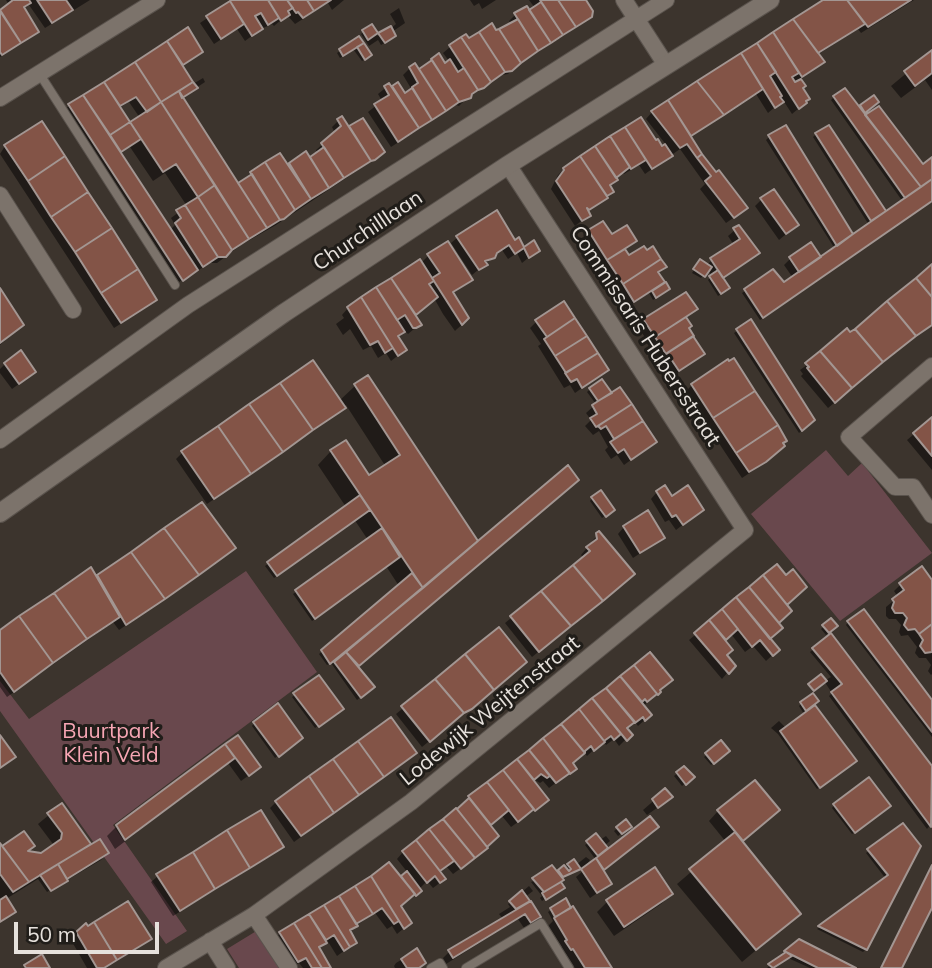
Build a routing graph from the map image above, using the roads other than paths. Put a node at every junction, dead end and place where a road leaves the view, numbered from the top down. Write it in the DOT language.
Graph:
graph roads {
  1 [pos="157,0"];
  2 [pos="624,0"];
  3 [pos="666,0"];
  4 [pos="769,0"];
  5 [pos="636,19"];
  6 [pos="666,65"];
  7 [pos="39,73"];
  8 [pos="0,98"];
  9 [pos="508,165"];
  10 [pos="0,195"];
  11 [pos="175,285"];
  12 [pos="73,310"];
  13 [pos="932,366"];
  14 [pos="0,440"];
  15 [pos="0,513"];
  16 [pos="932,515"];
  17 [pos="746,530"];
  18 [pos="254,915"];
  19 [pos="210,941"];
  20 [pos="166,968"];
  21 [pos="227,968"];
  22 [pos="289,968"];
  23 [pos="431,968"];
  24 [pos="443,968"];
  25 [pos="466,968"];
  26 [pos="569,968"];
  1 -- 7 [label="street"];
  2 -- 5 [label="street"];
  3 -- 5 [label="street, Churchilllaan"];
  4 -- 6 [label="street, Churchilllaan"];
  5 -- 6 [label="street"];
  5 -- 14 [label="street, Churchilllaan"];
  6 -- 9 [label="street, Churchilllaan"];
  7 -- 8 [label="street"];
  7 -- 11 [label="lane"];
  9 -- 15 [label="street, Churchilllaan"];
  9 -- 17 [label="street, Commissaris Hubersstraat"];
  10 -- 12 [label="street"];
  13 -- 16 [label="street"];
  17 -- 18 [label="street, Lodewijk Weijtenstraat"];
  18 -- 19 [label="street, Lodewijk Weijtenstraat"];
  18 -- 22 [label="street"];
  19 -- 20 [label="street, Lodewijk Weijtenstraat"];
  19 -- 21 [label="street"];
  23 -- 24 [label="lane"];
  25 -- 26 [label="lane"];
}
